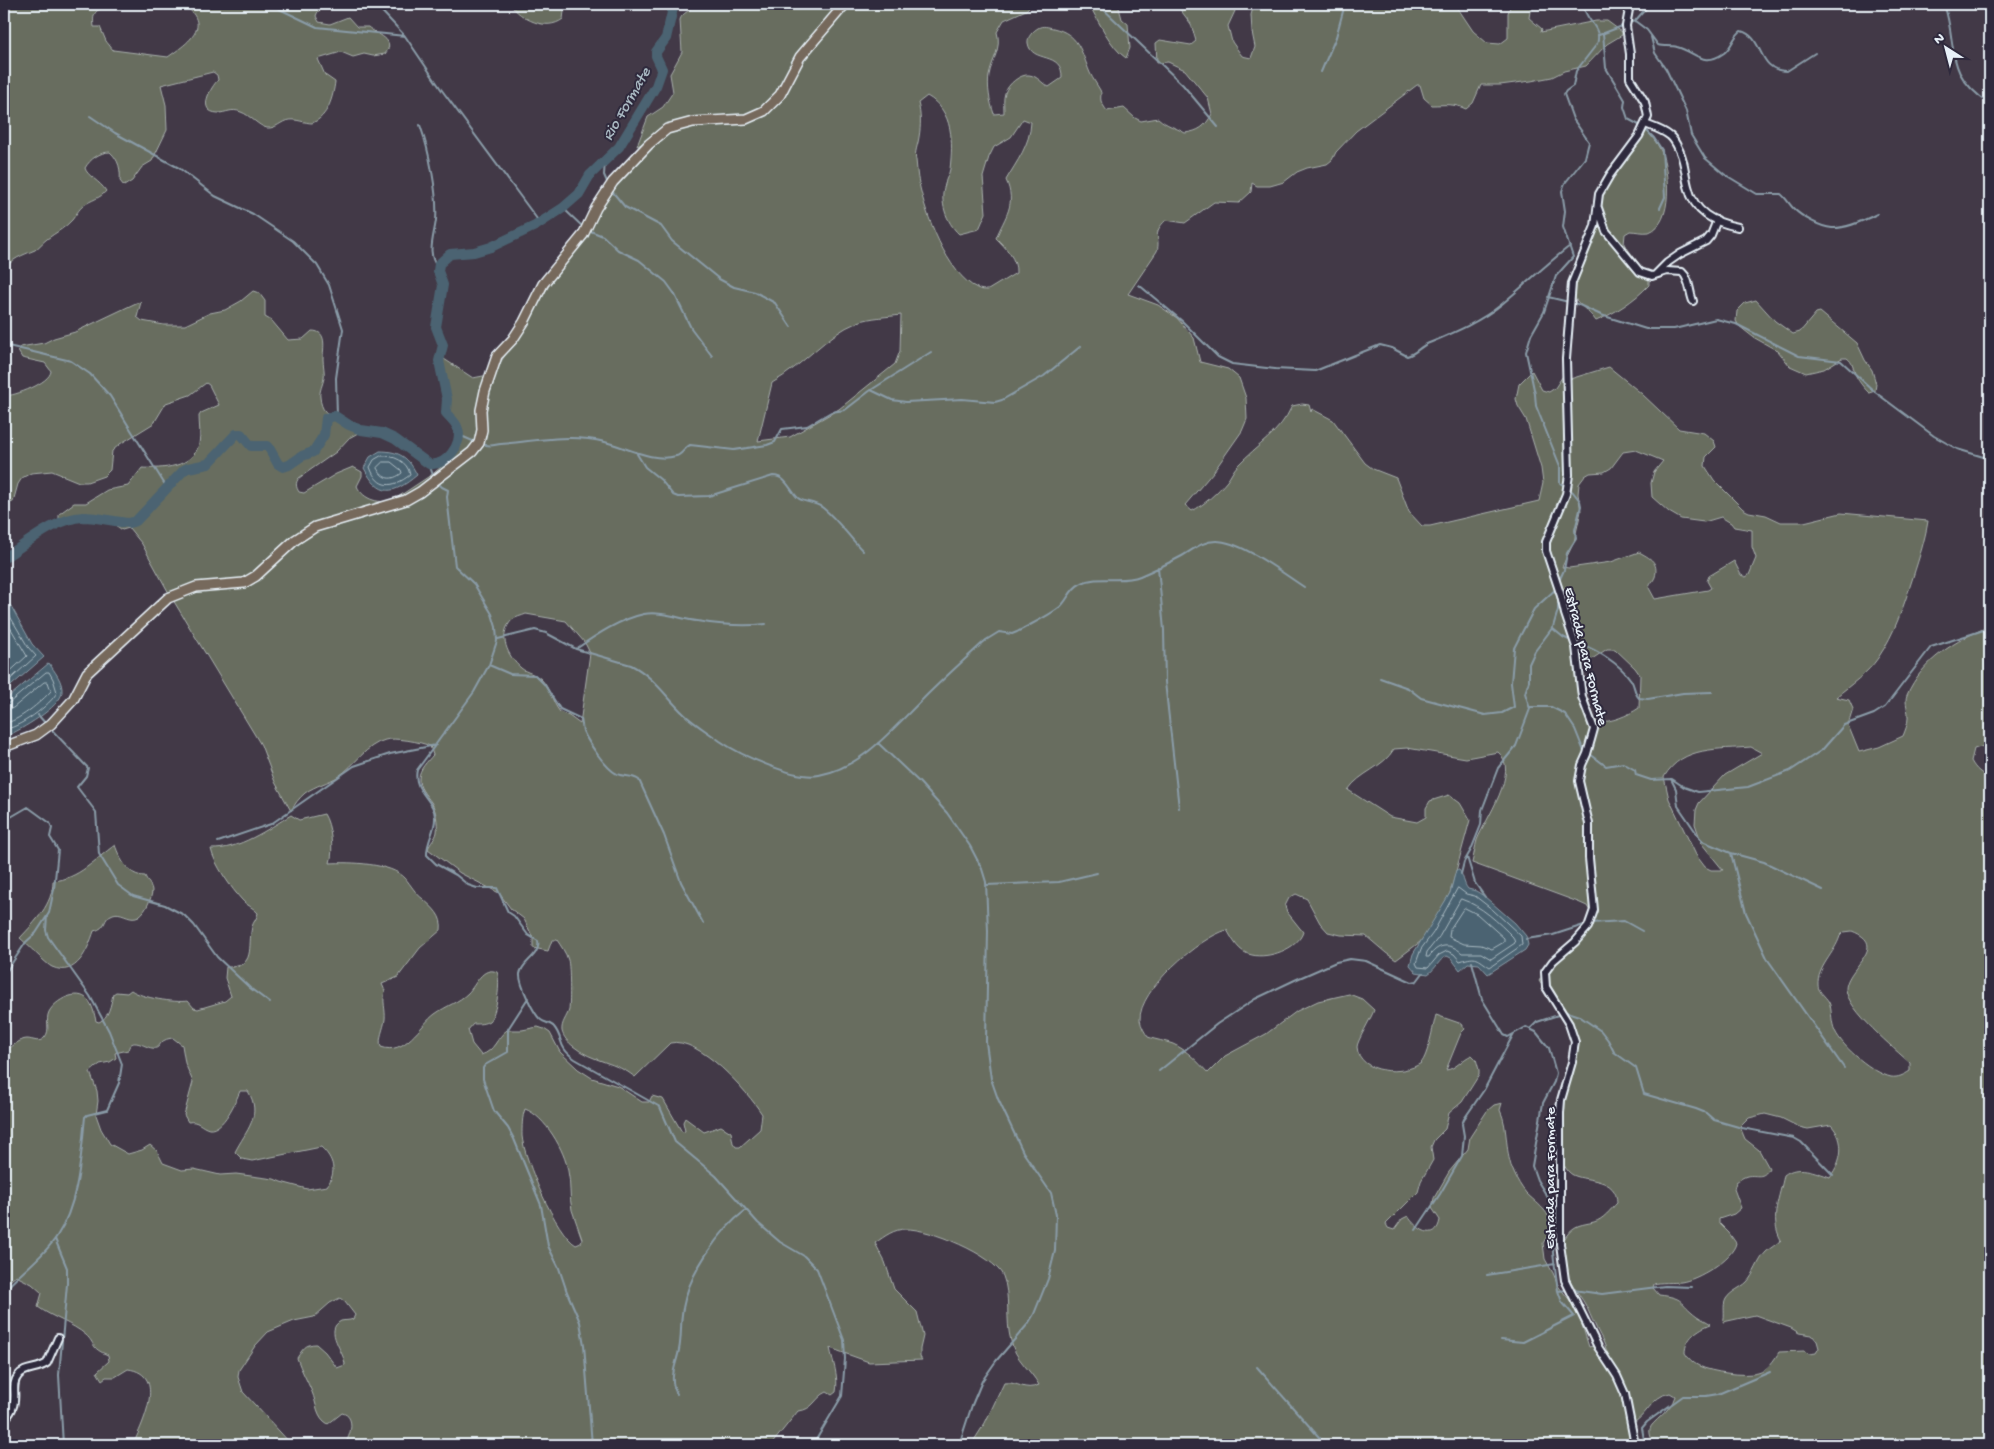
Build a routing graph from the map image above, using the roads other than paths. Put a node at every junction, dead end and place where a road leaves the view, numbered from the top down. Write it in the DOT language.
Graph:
graph roads {
  1 [pos="845,4"];
  2 [pos="1630,4"];
  3 [pos="1645,124"];
  4 [pos="1597,202"];
  5 [pos="1717,220"];
  6 [pos="1738,227"];
  7 [pos="1656,274"];
  8 [pos="1693,301"];
  9 [pos="4,746"];
  10 [pos="58,1338"];
  11 [pos="4,1420"];
  12 [pos="1635,1445"];
  1 -- 9 [label="main road"];
  2 -- 3 [label="street"];
  3 -- 4 [label="street, Estrada para Formate"];
  3 -- 5 [label="street"];
  4 -- 7 [label="street"];
  4 -- 12 [label="street, Estrada para Formate"];
  5 -- 6 [label="street"];
  5 -- 7 [label="street"];
  7 -- 8 [label="street"];
  10 -- 11 [label="street"];
}
